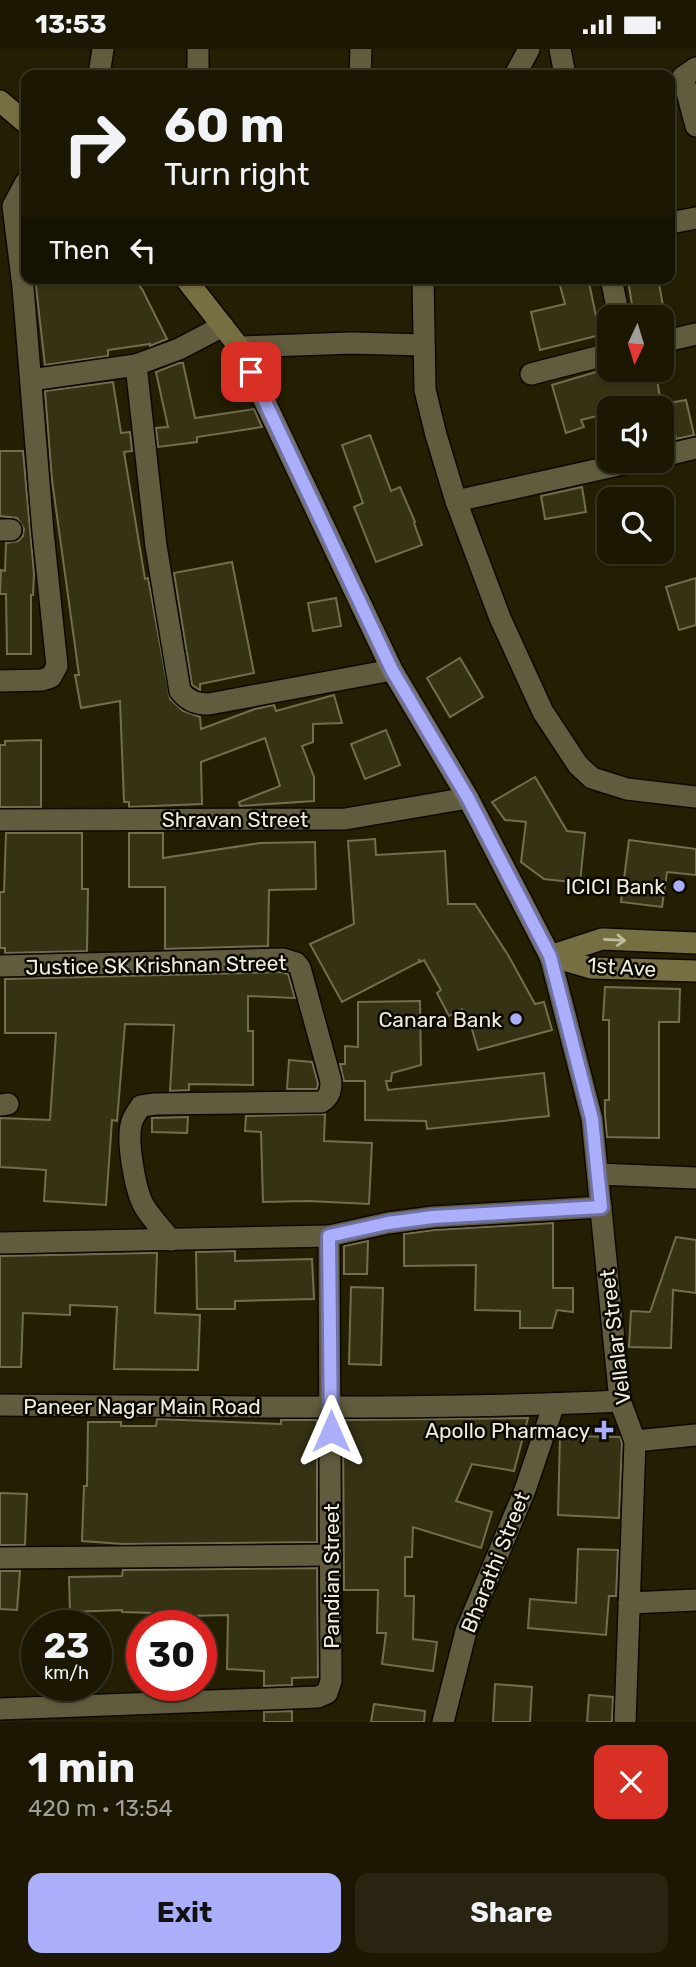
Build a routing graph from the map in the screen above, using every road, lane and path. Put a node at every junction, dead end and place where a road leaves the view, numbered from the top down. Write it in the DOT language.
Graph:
graph roads {
  1 [pos="103,49"];
  2 [pos="198,49"];
  3 [pos="361,49"];
  4 [pos="528,49"];
  5 [pos="560,49"];
  6 [pos="696,68"];
  7 [pos="100,70"];
  8 [pos="198,70"];
  9 [pos="360,70"];
  10 [pos="518,70"];
  11 [pos="564,70"];
  12 [pos="0,101"];
  13 [pos="21,119"];
  14 [pos="696,126"];
  15 [pos="21,191"];
  16 [pos="696,218"];
  17 [pos="675,222"];
  18 [pos="21,283"];
  19 [pos="21,284"];
  20 [pos="190,284"];
  21 [pos="423,284"];
  22 [pos="612,284"];
  23 [pos="617,305"];
  24 [pos="223,327"];
  25 [pos="696,334"];
  26 [pos="674,339"];
  27 [pos="424,345"];
  28 [pos="239,347"];
  29 [pos="597,357"];
  30 [pos="136,365"];
  31 [pos="531,374"];
  32 [pos="31,380"];
  33 [pos="696,448"];
  34 [pos="674,453"];
  35 [pos="597,470"];
  36 [pos="456,501"];
  37 [pos="392,670"];
  38 [pos="0,681"];
  39 [pos="696,797"];
  40 [pos="468,798"];
  41 [pos="0,820"];
  42 [pos="696,943"];
  43 [pos="550,956"];
  44 [pos="0,966"];
  45 [pos="696,971"];
  46 [pos="598,1174"];
  47 [pos="696,1178"];
  48 [pos="601,1207"];
  49 [pos="329,1236"];
  50 [pos="171,1240"];
  51 [pos="0,1243"];
  52 [pos="620,1401"];
  53 [pos="0,1405"];
  54 [pos="554,1405"];
  55 [pos="331,1407"];
  56 [pos="696,1435"];
  57 [pos="635,1441"];
  58 [pos="331,1555"];
  59 [pos="0,1558"];
  60 [pos="696,1600"];
  61 [pos="629,1603"];
  62 [pos="0,1709"];
  63 [pos="443,1722"];
  64 [pos="625,1722"];
  1 -- 7 [label="street"];
  2 -- 8 [label="street"];
  3 -- 9 [label="street"];
  4 -- 10 [label="street"];
  5 -- 11 [label="street"];
  6 -- 14 [label="street"];
  12 -- 13 [label="main road"];
  15 -- 18 [label="street"];
  16 -- 17 [label="street"];
  19 -- 32 [label="street"];
  20 -- 24 [label="main road"];
  21 -- 27 [label="street"];
  22 -- 23 [label="street"];
  24 -- 28 [label="main road"];
  24 -- 30 [label="street"];
  25 -- 26 [label="street"];
  27 -- 28 [label="street"];
  27 -- 36 [label="street"];
  28 -- 37 [label="main road"];
  29 -- 31 [label="street"];
  30 -- 32 [label="street"];
  30 -- 37 [label="street"];
  32 -- 38 [label="street"];
  33 -- 34 [label="street"];
  35 -- 36 [label="street"];
  36 -- 39 [label="street"];
  37 -- 40 [label="main road"];
  40 -- 41 [label="street, Shravan Street"];
  40 -- 43 [label="main road"];
  43 -- 42 [label="main road, one-way"];
  43 -- 45 [label="main road, 1st Ave"];
  43 -- 46 [label="street, Vellalar Street"];
  44 -- 50 [label="street, Justice SK Krishnan Street"];
  46 -- 47 [label="street"];
  46 -- 48 [label="street, Vellalar Street"];
  48 -- 49 [label="street"];
  48 -- 52 [label="street, Vellalar Street"];
  49 -- 50 [label="street"];
  49 -- 55 [label="street, Pandian Street"];
  50 -- 51 [label="street"];
  52 -- 54 [label="street, Paneer Nagar Main Road"];
  52 -- 57 [label="street, Vellalar Street"];
  53 -- 55 [label="street, Paneer Nagar Main Road"];
  54 -- 55 [label="street, Paneer Nagar Main Road"];
  54 -- 63 [label="street, Bharathi Street"];
  55 -- 58 [label="street, Pandian Street"];
  56 -- 57 [label="street"];
  57 -- 61 [label="street, Vellalar Street"];
  58 -- 59 [label="street"];
  58 -- 62 [label="street, Pandian Street"];
  60 -- 61 [label="street"];
  61 -- 64 [label="street, Vellalar Street"];
}
